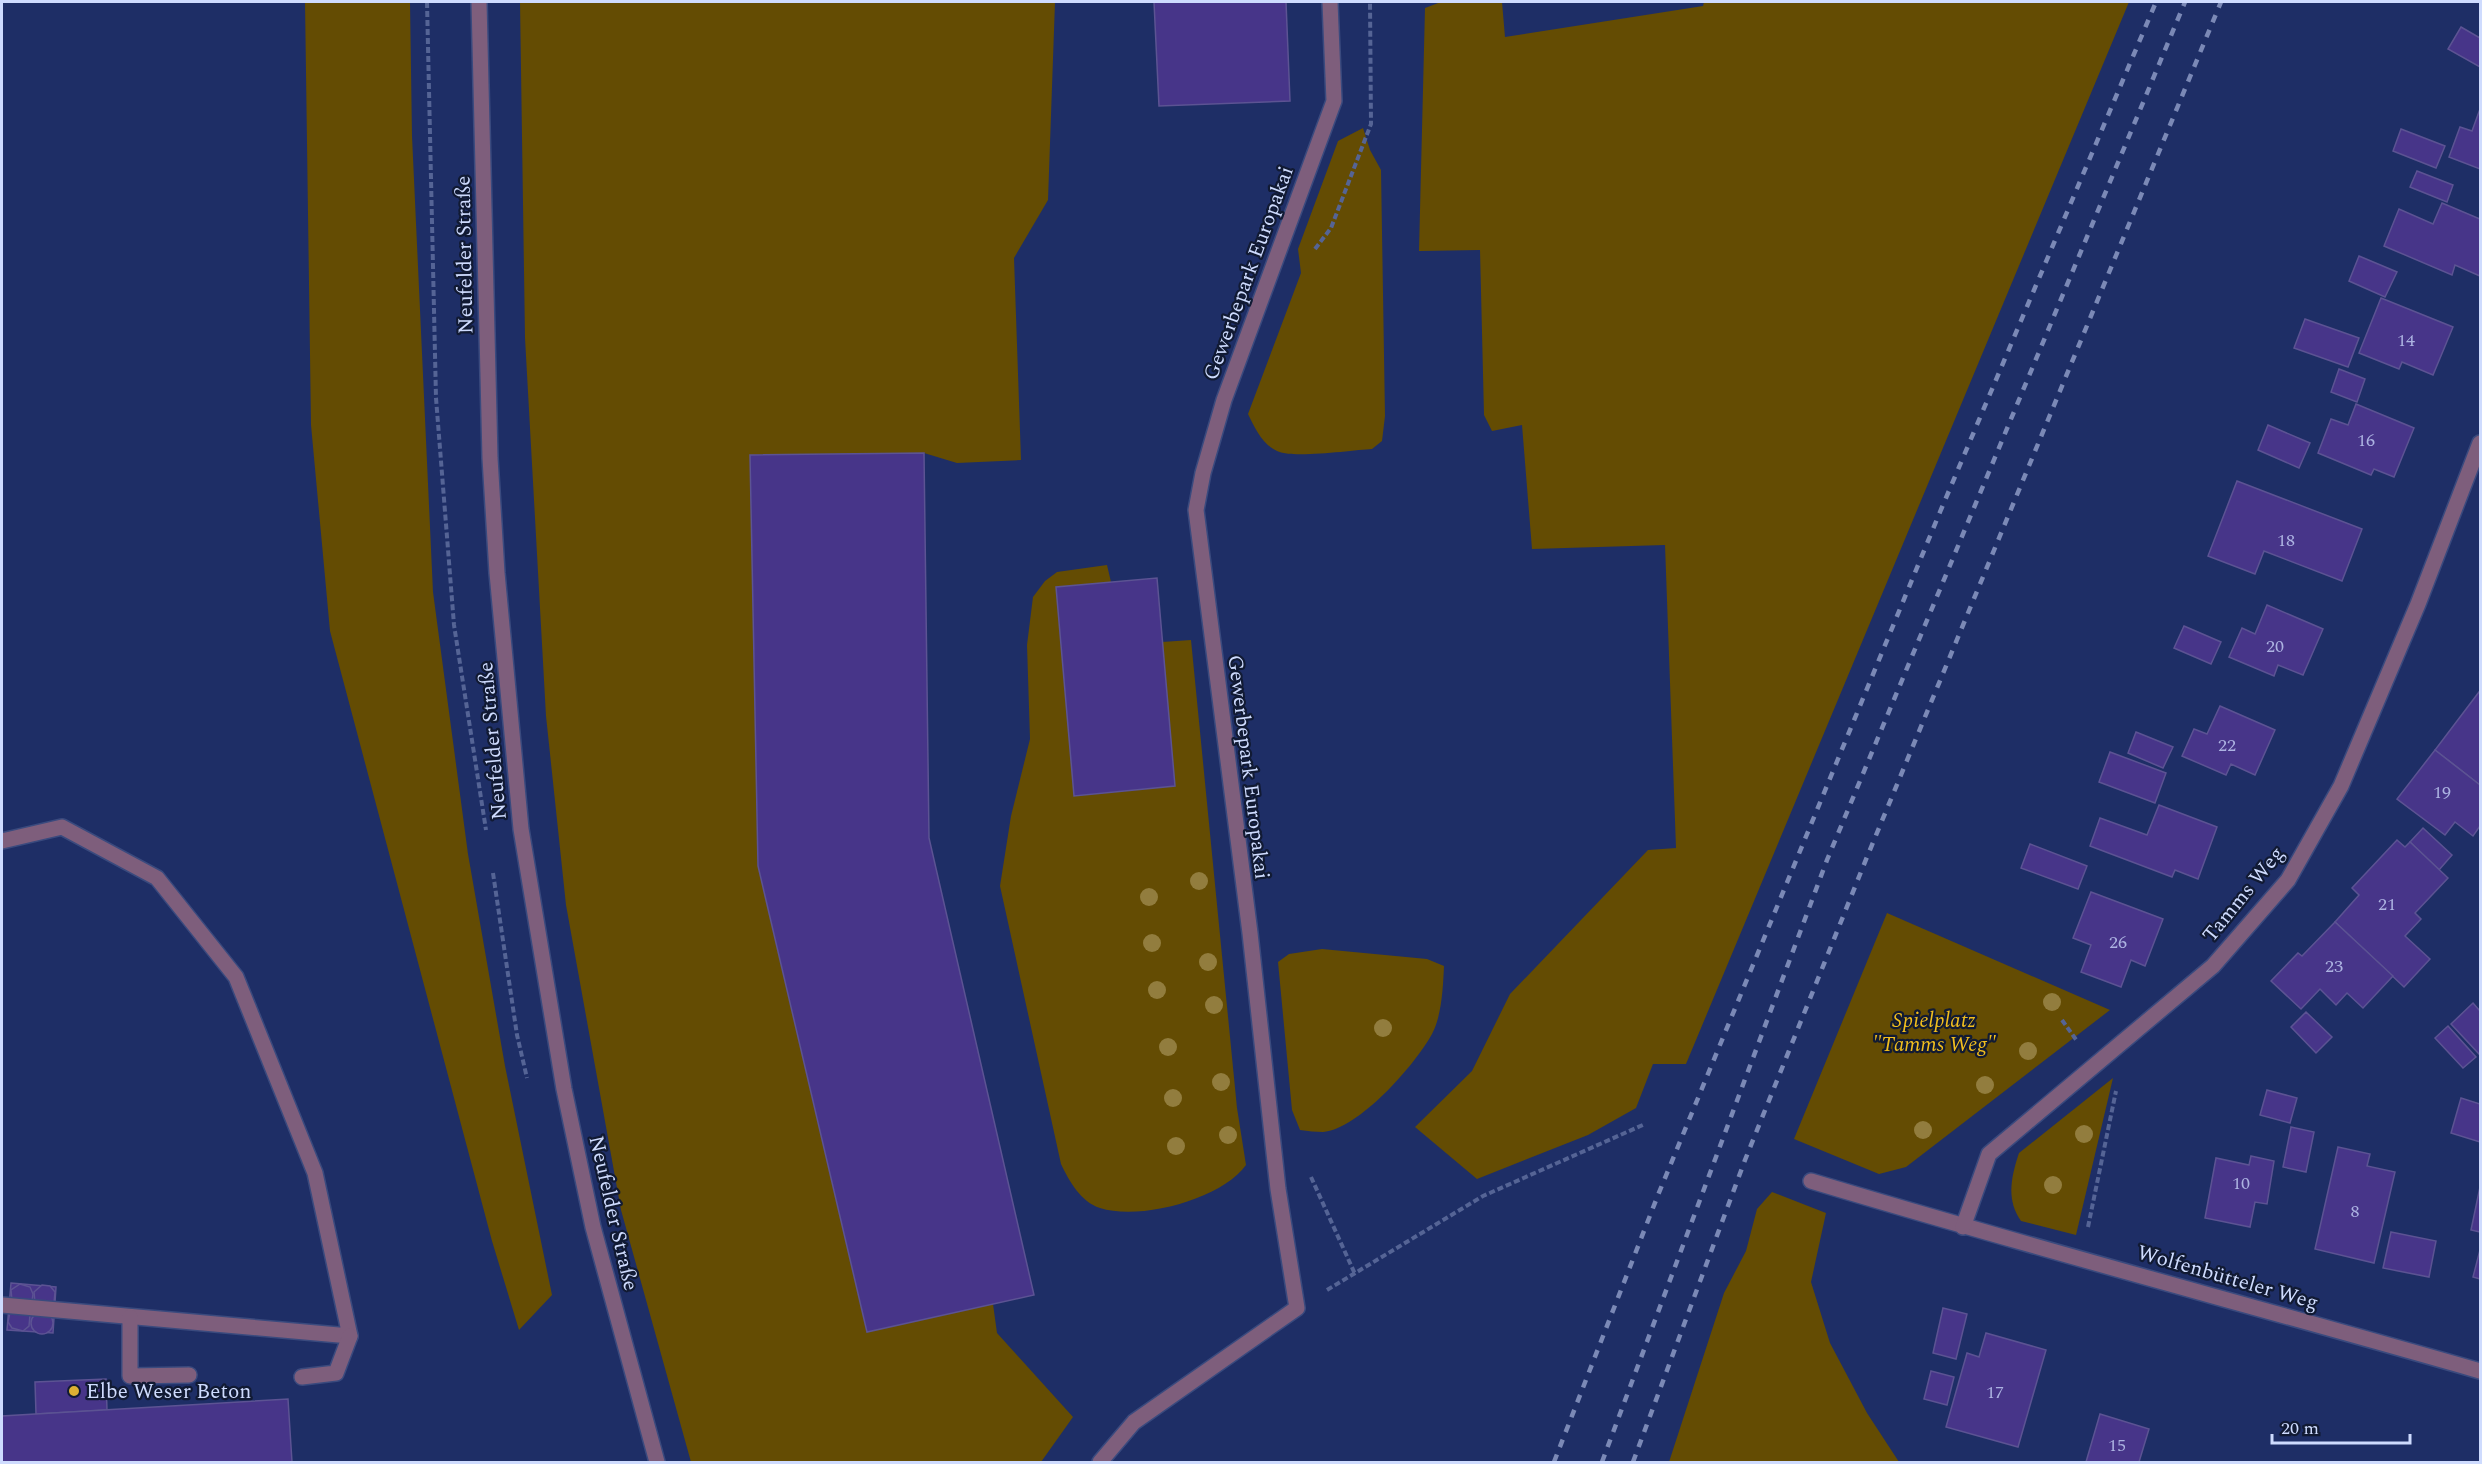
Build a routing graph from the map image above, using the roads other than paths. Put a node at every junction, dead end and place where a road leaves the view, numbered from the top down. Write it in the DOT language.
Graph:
graph roads {
  1 [pos="479,2"];
  2 [pos="1330,2"];
  3 [pos="2481,443"];
  4 [pos="2,841"];
  5 [pos="1811,1181"];
  6 [pos="1963,1227"];
  7 [pos="2,1305"];
  8 [pos="130,1317"];
  9 [pos="350,1336"];
  10 [pos="2481,1371"];
  11 [pos="189,1375"];
  12 [pos="302,1377"];
  13 [pos="657,1462"];
  14 [pos="1100,1462"];
  1 -- 13 [label="street, Neufelder Straße"];
  2 -- 14 [label="street, Gewerbepark Europakai"];
  3 -- 6 [label="street, Tamms Weg"];
  4 -- 9 [label="street"];
  5 -- 6 [label="street, Wolfenbütteler Weg"];
  6 -- 10 [label="street, Wolfenbütteler Weg"];
  7 -- 8 [label="street"];
  8 -- 9 [label="street"];
  8 -- 11 [label="street"];
  9 -- 12 [label="street"];
}
